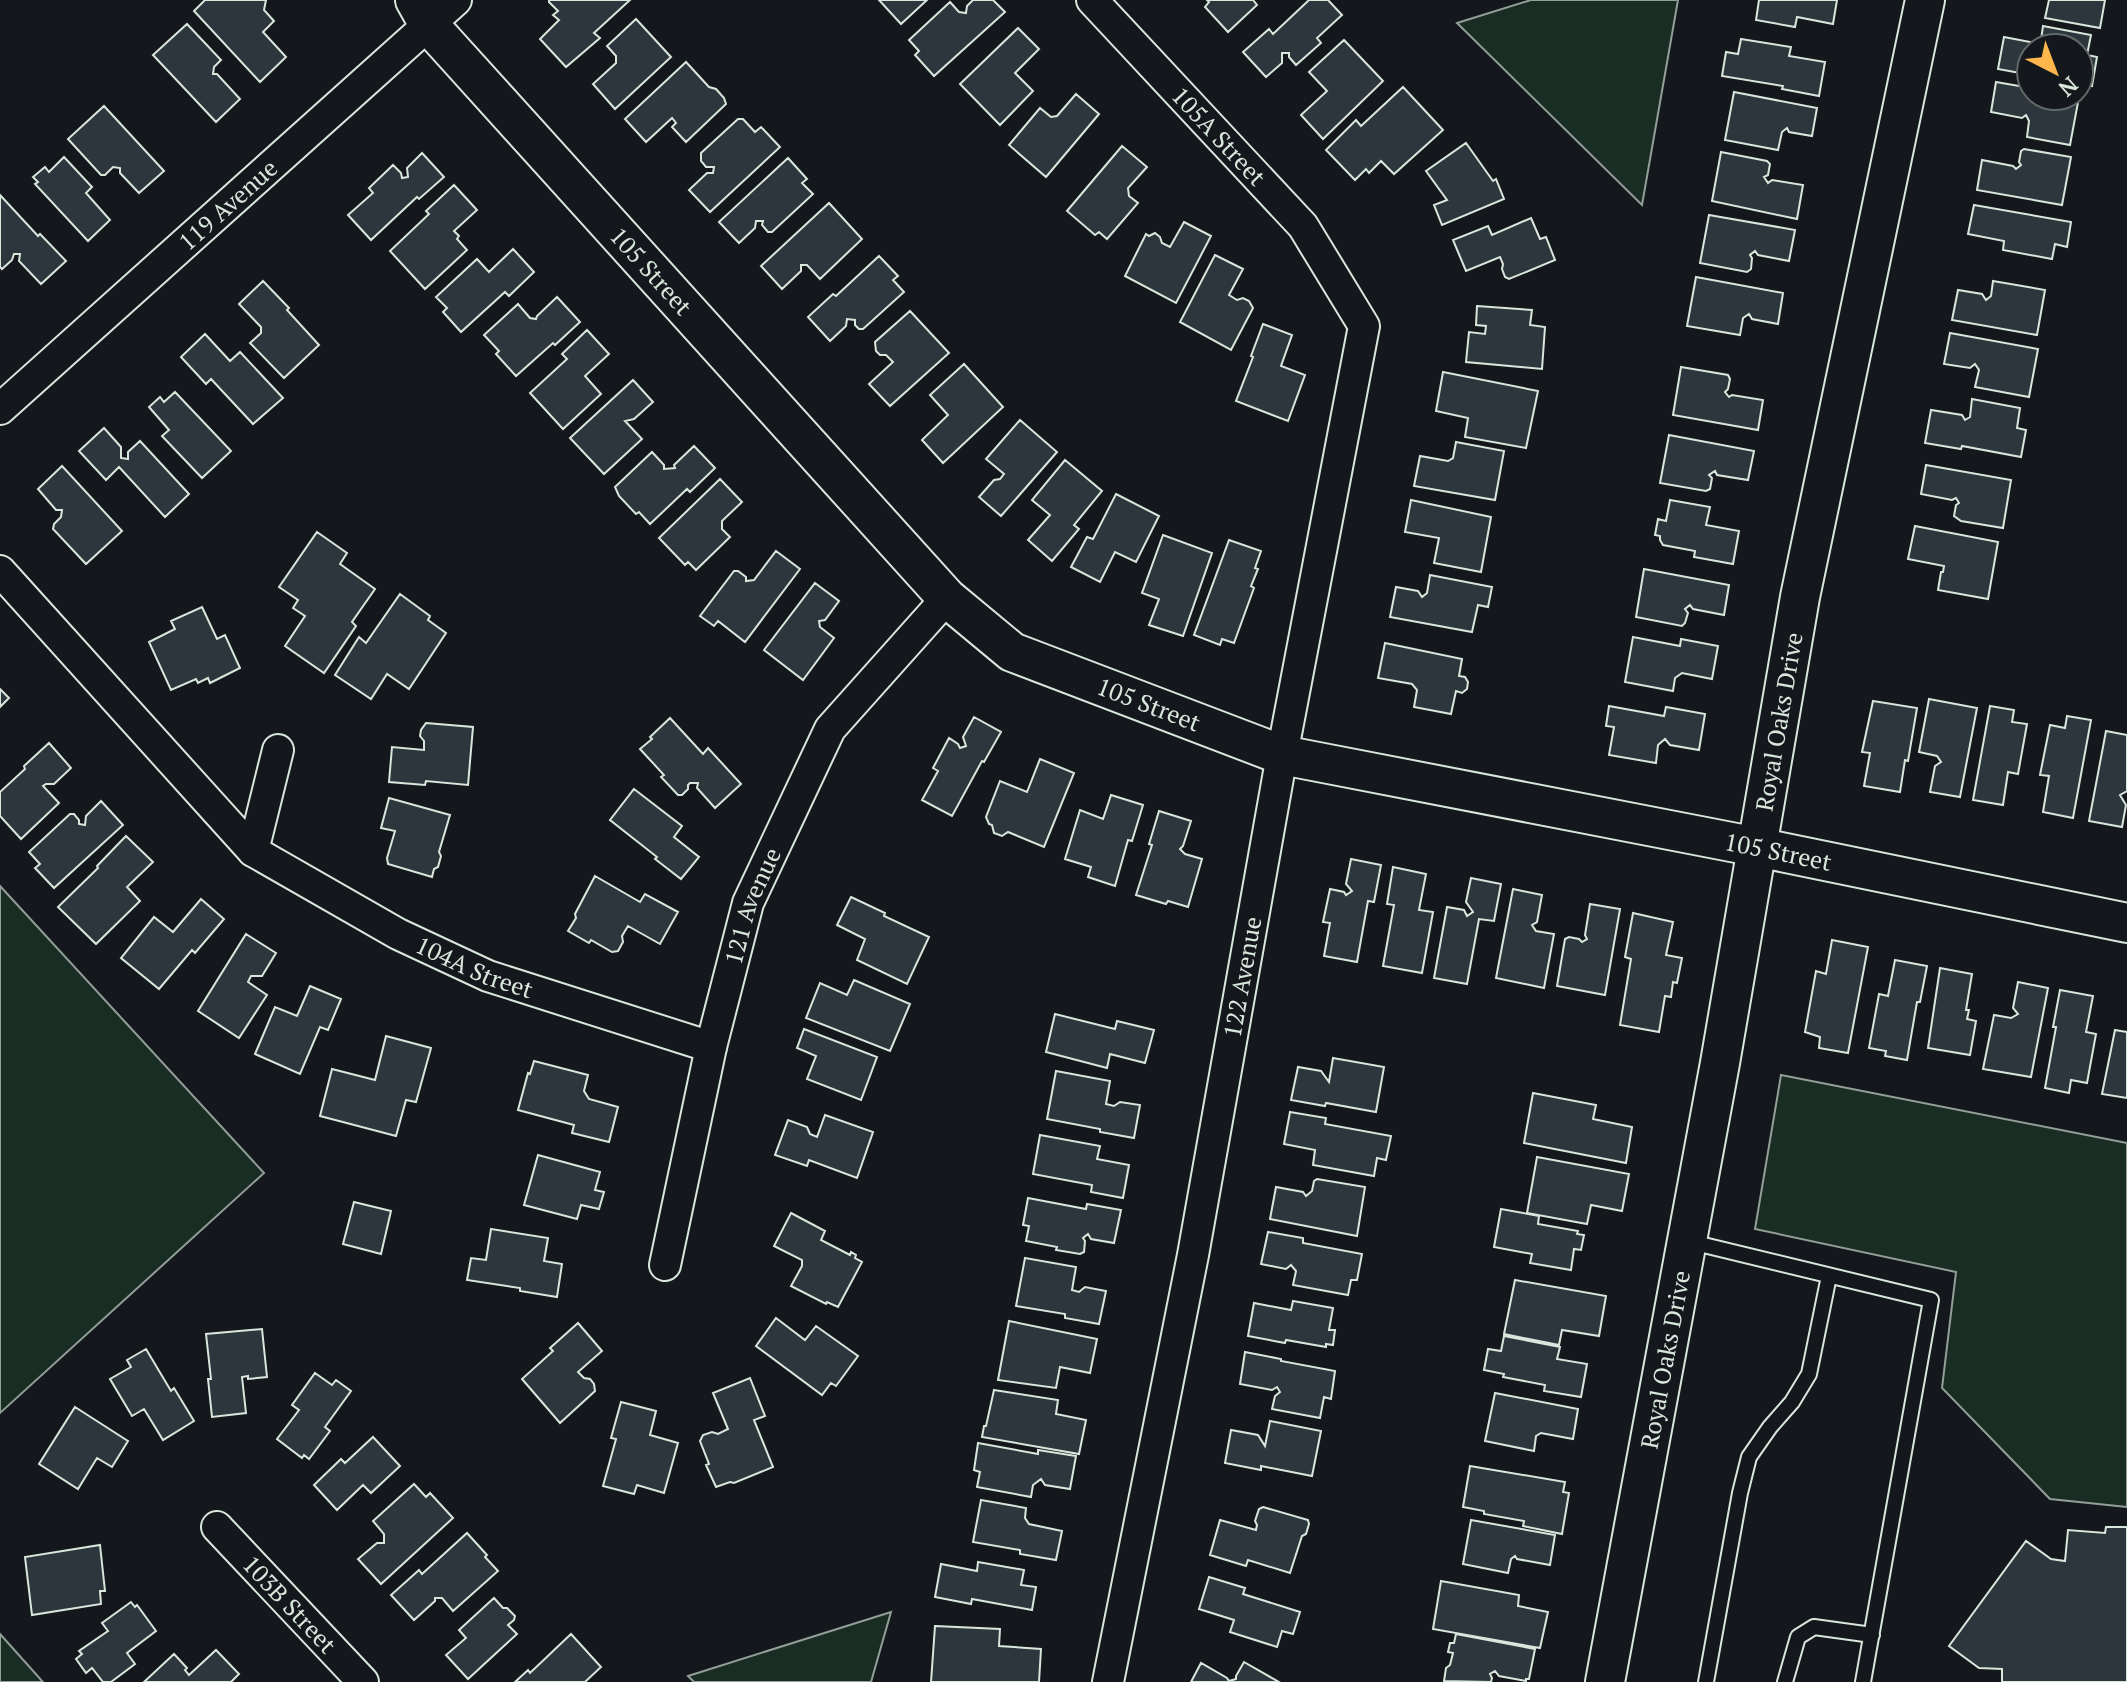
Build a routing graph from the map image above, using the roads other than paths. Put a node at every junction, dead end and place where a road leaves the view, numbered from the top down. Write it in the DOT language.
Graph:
graph roads {
  1 [pos="390,0"];
  2 [pos="1092,0"];
  3 [pos="1925,0"];
  4 [pos="433,8"];
  5 [pos="1335,279"];
  6 [pos="0,409"];
  7 [pos="0,571"];
  8 [pos="947,598"];
  9 [pos="278,750"];
  10 [pos="1282,755"];
  11 [pos="1757,847"];
  12 [pos="253,851"];
  13 [pos="2127,923"];
  14 [pos="711,1047"];
  15 [pos="1686,1241"];
  16 [pos="665,1265"];
  17 [pos="1829,1276"];
  18 [pos="217,1527"];
  19 [pos="1872,1635"];
  20 [pos="363,1682"];
  21 [pos="1108,1682"];
  22 [pos="1605,1682"];
  23 [pos="1706,1682"];
  24 [pos="1785,1682"];
  25 [pos="1863,1682"];
  1 -- 4 [label="street, 105 Street"];
  2 -- 5 [label="street, 105A Street"];
  3 -- 11 [label="street, Royal Oaks Drive"];
  4 -- 6 [label="street, 119 Avenue"];
  4 -- 8 [label="street, 105 Street"];
  5 -- 10 [label="street, 122 Avenue"];
  7 -- 12 [label="street"];
  8 -- 10 [label="street, 105 Street"];
  8 -- 14 [label="street, 121 Avenue"];
  9 -- 12 [label="street"];
  10 -- 11 [label="street, 105 Street"];
  10 -- 21 [label="street, 122 Avenue"];
  11 -- 13 [label="street, 105 Street"];
  11 -- 15 [label="street, Royal Oaks Drive"];
  12 -- 14 [label="street, 104A Street"];
  14 -- 16 [label="street, 121 Avenue"];
  15 -- 17 [label="lane"];
  15 -- 22 [label="street, Royal Oaks Drive"];
  17 -- 19 [label="lane"];
  17 -- 23 [label="lane"];
  18 -- 20 [label="street, 103B Street"];
  19 -- 24 [label="lane"];
  19 -- 25 [label="lane"];
}
